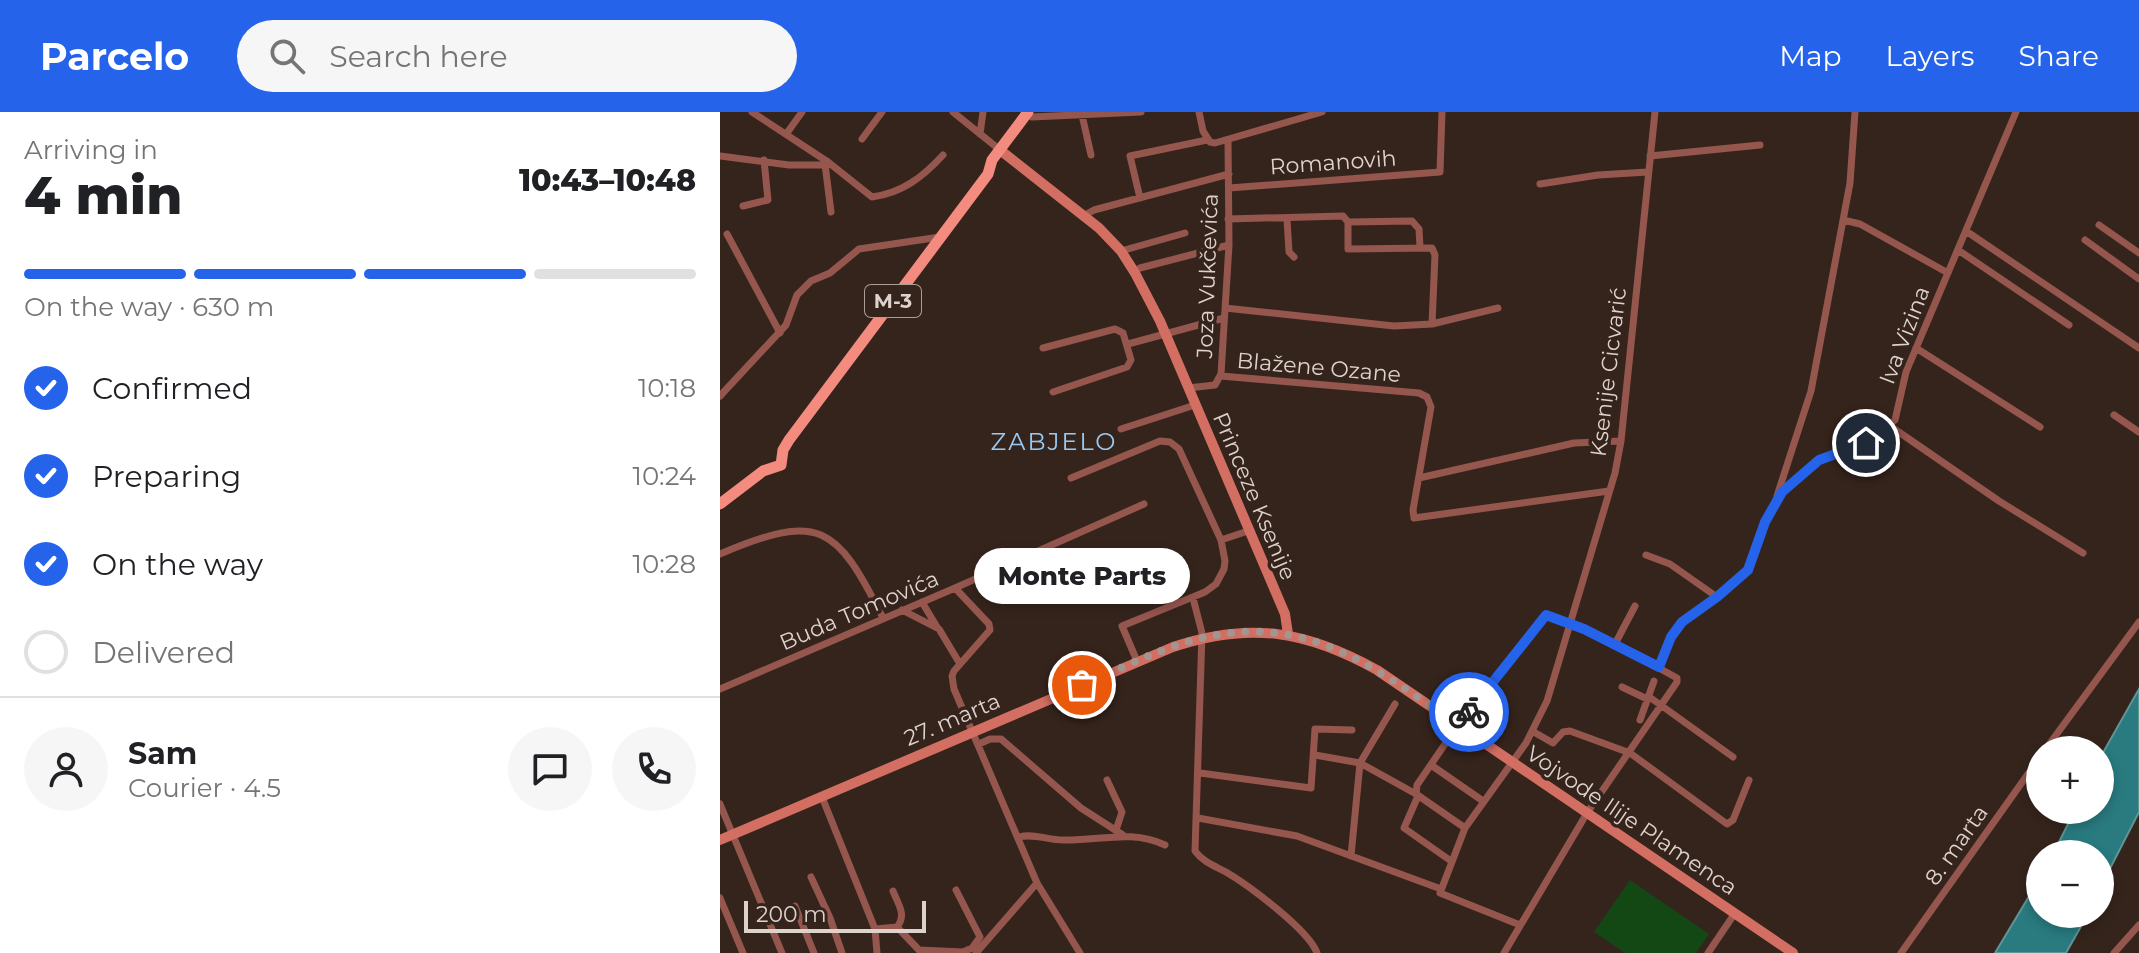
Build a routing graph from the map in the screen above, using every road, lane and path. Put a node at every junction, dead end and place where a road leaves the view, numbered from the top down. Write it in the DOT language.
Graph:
graph roads {
  1 [pos="752,112"];
  2 [pos="802,112"];
  3 [pos="882,112"];
  4 [pos="953,112"];
  5 [pos="983,112"];
  6 [pos="1139,112"];
  7 [pos="1199,112"];
  8 [pos="1322,112"];
  9 [pos="1442,112"];
  10 [pos="1655,112"];
  11 [pos="1855,112"];
  12 [pos="2016,112"];
  13 [pos="1027,113"];
  14 [pos="1304,114"];
  15 [pos="1082,115"];
  16 [pos="787,133"];
  17 [pos="980,134"];
  18 [pos="862,139"];
  19 [pos="1207,140"];
  20 [pos="1228,140"];
  21 [pos="1760,145"];
  22 [pos="1000,150"];
  23 [pos="943,155"];
  24 [pos="1091,155"];
  25 [pos="720,156"];
  26 [pos="1650,156"];
  27 [pos="764,160"];
  28 [pos="827,163"];
  29 [pos="1648,172"];
  30 [pos="1229,174"];
  31 [pos="1540,184"];
  32 [pos="1229,188"];
  33 [pos="1140,198"];
  34 [pos="743,206"];
  35 [pos="831,212"];
  36 [pos="1085,215"];
  37 [pos="1228,219"];
  38 [pos="1287,219"];
  39 [pos="1843,220"];
  40 [pos="1348,222"];
  41 [pos="2099,225"];
  42 [pos="1966,231"];
  43 [pos="1185,233"];
  44 [pos="727,234"];
  45 [pos="940,237"];
  46 [pos="2085,240"];
  47 [pos="1229,245"];
  48 [pos="1420,247"];
  49 [pos="1958,250"];
  50 [pos="1121,251"];
  51 [pos="2139,253"];
  52 [pos="1294,257"];
  53 [pos="1140,268"];
  54 [pos="1948,273"];
  55 [pos="2139,279"];
  56 [pos="1225,308"];
  57 [pos="1498,308"];
  58 [pos="1224,318"];
  59 [pos="1432,324"];
  60 [pos="2069,325"];
  61 [pos="780,333"];
  62 [pos="1164,334"];
  63 [pos="1128,344"];
  64 [pos="1043,348"];
  65 [pos="1916,348"];
  66 [pos="2139,348"];
  67 [pos="1221,376"];
  68 [pos="1188,388"];
  69 [pos="1053,392"];
  70 [pos="720,396"];
  71 [pos="1195,405"];
  72 [pos="2114,415"];
  73 [pos="1890,426"];
  74 [pos="2040,427"];
  75 [pos="1121,429"];
  76 [pos="2139,432"];
  77 [pos="1621,441"];
  78 [pos="1071,478"];
  79 [pos="1419,478"];
  80 [pos="1609,491"];
  81 [pos="720,504"];
  82 [pos="1144,504"];
  83 [pos="1774,504"];
  84 [pos="1248,531"];
  85 [pos="1221,540"];
  86 [pos="2083,553"];
  87 [pos="720,554"];
  88 [pos="1646,555"];
  89 [pos="955,588"];
  90 [pos="1717,597"];
  91 [pos="1193,598"];
  92 [pos="922,602"];
  93 [pos="1635,606"];
  94 [pos="902,610"];
  95 [pos="883,618"];
  96 [pos="2139,622"];
  97 [pos="1568,623"];
  98 [pos="939,629"];
  99 [pos="1284,634"];
  100 [pos="1202,639"];
  101 [pos="1615,644"];
  102 [pos="1137,661"];
  103 [pos="960,664"];
  104 [pos="1659,667"];
  105 [pos="1654,681"];
  106 [pos="1622,687"];
  107 [pos="720,689"];
  108 [pos="1648,698"];
  109 [pos="1395,704"];
  110 [pos="1662,704"];
  111 [pos="1640,720"];
  112 [pos="1458,725"];
  113 [pos="1352,730"];
  114 [pos="974,731"];
  115 [pos="1532,731"];
  116 [pos="2055,736"];
  117 [pos="979,744"];
  118 [pos="1630,753"];
  119 [pos="1315,755"];
  120 [pos="1733,757"];
  121 [pos="1360,763"];
  122 [pos="1512,763"];
  123 [pos="1431,765"];
  124 [pos="1200,773"];
  125 [pos="2026,777"];
  126 [pos="1107,780"];
  127 [pos="1749,780"];
  128 [pos="1417,795"];
  129 [pos="822,797"];
  130 [pos="1483,801"];
  131 [pos="720,804"];
  132 [pos="1587,813"];
  133 [pos="1198,818"];
  134 [pos="1101,823"];
  135 [pos="1465,828"];
  136 [pos="1120,832"];
  137 [pos="733,835"];
  138 [pos="1019,837"];
  139 [pos="1097,838"];
  140 [pos="720,840"];
  141 [pos="1165,845"];
  142 [pos="1351,856"];
  143 [pos="1451,861"];
  144 [pos="811,877"];
  145 [pos="1037,883"];
  146 [pos="956,890"];
  147 [pos="893,891"];
  148 [pos="1440,891"];
  149 [pos="720,898"];
  150 [pos="795,906"];
  151 [pos="1735,913"];
  152 [pos="1520,925"];
  153 [pos="2139,925"];
  154 [pos="897,927"];
  155 [pos="875,929"];
  156 [pos="983,939"];
  157 [pos="743,953"];
  158 [pos="782,953"];
  159 [pos="814,953"];
  160 [pos="842,953"];
  161 [pos="877,953"];
  162 [pos="976,953"];
  163 [pos="1080,953"];
  164 [pos="1317,953"];
  165 [pos="1504,953"];
  166 [pos="1708,953"];
  167 [pos="1793,953"];
  168 [pos="1901,953"];
  169 [pos="2114,953"];
  1 -- 16 [label="street"];
  2 -- 16 [label="street"];
  3 -- 18 [label="street"];
  4 -- 17 [label="street"];
  5 -- 17 [label="street"];
  6 -- 15 [label="street"];
  7 -- 19 [label="street"];
  8 -- 14 [label="street"];
  9 -- 32 [label="street, Romanovih"];
  10 -- 26 [label="street, Ksenije Cicvarić"];
  11 -- 39 [label="street"];
  12 -- 42 [label="street, Iva Vizina"];
  13 -- 15 [label="street"];
  13 -- 22 [label="main road, M-3"];
  14 -- 20 [label="street"];
  15 -- 24 [label="street"];
  16 -- 28 [label="street"];
  17 -- 22 [label="street"];
  19 -- 20 [label="street"];
  19 -- 33 [label="street"];
  20 -- 30 [label="street, Joza Vukčevića"];
  21 -- 26 [label="street"];
  22 -- 36 [label="street, Princeze Ksenije"];
  22 -- 45 [label="main road, M-3"];
  23 -- 28 [label="street"];
  25 -- 27 [label="street"];
  26 -- 29 [label="street, Ksenije Cicvarić"];
  27 -- 28 [label="street"];
  27 -- 34 [label="street"];
  28 -- 35 [label="street"];
  29 -- 31 [label="street"];
  29 -- 77 [label="street, Ksenije Cicvarić"];
  30 -- 32 [label="street, Joza Vukčevića"];
  30 -- 33 [label="street"];
  32 -- 37 [label="street, Joza Vukčevića"];
  33 -- 36 [label="street"];
  36 -- 50 [label="street, Princeze Ksenije"];
  37 -- 38 [label="street"];
  37 -- 47 [label="street, Joza Vukčevića"];
  38 -- 40 [label="street"];
  38 -- 52 [label="street"];
  39 -- 54 [label="street"];
  39 -- 83 [label="street"];
  40 -- 48 [label="street"];
  40 -- 48 [label="street"];
  41 -- 51 [label="street"];
  42 -- 49 [label="street, Iva Vizina"];
  42 -- 66 [label="street"];
  43 -- 50 [label="street"];
  44 -- 61 [label="street"];
  45 -- 61 [label="street"];
  45 -- 81 [label="main road, M-3"];
  46 -- 55 [label="street"];
  47 -- 53 [label="street"];
  47 -- 56 [label="street, Joza Vukčevića"];
  48 -- 59 [label="street"];
  49 -- 54 [label="street, Iva Vizina"];
  49 -- 60 [label="street"];
  50 -- 62 [label="street, Princeze Ksenije"];
  54 -- 65 [label="street, Iva Vizina"];
  56 -- 58 [label="street, Joza Vukčevića"];
  56 -- 59 [label="street"];
  57 -- 59 [label="street"];
  58 -- 62 [label="street"];
  58 -- 67 [label="street, Joza Vukčevića"];
  61 -- 70 [label="street"];
  62 -- 63 [label="street"];
  62 -- 68 [label="street, Princeze Ksenije"];
  63 -- 64 [label="street"];
  63 -- 69 [label="street"];
  65 -- 73 [label="street, Iva Vizina"];
  65 -- 74 [label="street"];
  67 -- 68 [label="street, Joza Vukčevića"];
  67 -- 79 [label="street, Blažene Ozane"];
  68 -- 71 [label="street, Princeze Ksenije"];
  71 -- 75 [label="street, Princeze Ksenije"];
  71 -- 84 [label="street, Princeze Ksenije"];
  72 -- 76 [label="street"];
  73 -- 83 [label="street"];
  73 -- 86 [label="street"];
  77 -- 79 [label="street"];
  77 -- 80 [label="street, Ksenije Cicvarić"];
  78 -- 85 [label="street"];
  79 -- 80 [label="street, Blažene Ozane"];
  80 -- 97 [label="street, Ksenije Cicvarić"];
  82 -- 89 [label="street, Buda Tomovića"];
  83 -- 90 [label="street"];
  84 -- 85 [label="street"];
  84 -- 99 [label="street, Princeze Ksenije"];
  85 -- 91 [label="street"];
  87 -- 95 [label="street"];
  88 -- 90 [label="street"];
  89 -- 92 [label="street, Buda Tomovića"];
  89 -- 103 [label="street"];
  90 -- 104 [label="street"];
  91 -- 100 [label="street"];
  91 -- 102 [label="street"];
  92 -- 94 [label="street, Buda Tomovića"];
  92 -- 98 [label="street"];
  93 -- 101 [label="street"];
  94 -- 95 [label="street, Buda Tomovića"];
  94 -- 98 [label="street"];
  95 -- 107 [label="street, Buda Tomovića"];
  96 -- 116 [label="street"];
  97 -- 101 [label="street"];
  97 -- 112 [label="street"];
  97 -- 115 [label="street, Ksenije Cicvarić"];
  98 -- 103 [label="street"];
  99 -- 100 [label="street, 27. marta"];
  99 -- 112 [label="street, Vojvode Ilije Plamenca"];
  100 -- 102 [label="street, 27. marta"];
  100 -- 124 [label="street"];
  101 -- 104 [label="street"];
  102 -- 114 [label="street, 27. marta"];
  103 -- 114 [label="street"];
  104 -- 110 [label="street"];
  105 -- 108 [label="street"];
  106 -- 108 [label="street"];
  108 -- 110 [label="street"];
  108 -- 111 [label="street"];
  109 -- 121 [label="street"];
  110 -- 118 [label="street"];
  110 -- 120 [label="street"];
  112 -- 122 [label="street, Vojvode Ilije Plamenca"];
  112 -- 123 [label="street"];
  113 -- 119 [label="street"];
  114 -- 117 [label="street"];
  114 -- 129 [label="street, 27. marta"];
  115 -- 118 [label="street"];
  115 -- 122 [label="street, Ksenije Cicvarić"];
  117 -- 134 [label="street"];
  117 -- 138 [label="street"];
  118 -- 127 [label="street"];
  118 -- 132 [label="street"];
  119 -- 121 [label="street"];
  119 -- 124 [label="street"];
  121 -- 128 [label="street"];
  121 -- 142 [label="street"];
  122 -- 130 [label="street, Ksenije Cicvarić"];
  122 -- 132 [label="street, Vojvode Ilije Plamenca"];
  123 -- 128 [label="street"];
  123 -- 130 [label="street"];
  124 -- 133 [label="street"];
  125 -- 168 [label="street, 8. marta"];
  126 -- 136 [label="street"];
  128 -- 135 [label="street"];
  128 -- 143 [label="street"];
  129 -- 137 [label="street, 27. marta"];
  129 -- 155 [label="street"];
  130 -- 135 [label="street"];
  131 -- 137 [label="street"];
  132 -- 151 [label="street, Vojvode Ilije Plamenca"];
  132 -- 152 [label="street"];
  133 -- 142 [label="street"];
  133 -- 164 [label="street"];
  134 -- 136 [label="street"];
  134 -- 139 [label="street"];
  135 -- 143 [label="street"];
  136 -- 139 [label="street"];
  136 -- 141 [label="street"];
  137 -- 140 [label="street, 27. marta"];
  137 -- 158 [label="street"];
  138 -- 139 [label="street"];
  138 -- 145 [label="street"];
  142 -- 148 [label="street"];
  143 -- 148 [label="street"];
  144 -- 160 [label="street"];
  145 -- 156 [label="street"];
  145 -- 163 [label="street"];
  146 -- 156 [label="street"];
  147 -- 154 [label="street"];
  148 -- 152 [label="street"];
  149 -- 157 [label="street"];
  150 -- 159 [label="street"];
  151 -- 166 [label="street"];
  151 -- 167 [label="street, Vojvode Ilije Plamenca"];
  152 -- 165 [label="street"];
  153 -- 169 [label="street"];
  154 -- 155 [label="street"];
  154 -- 156 [label="street"];
  155 -- 161 [label="street"];
  156 -- 162 [label="street"];
}
